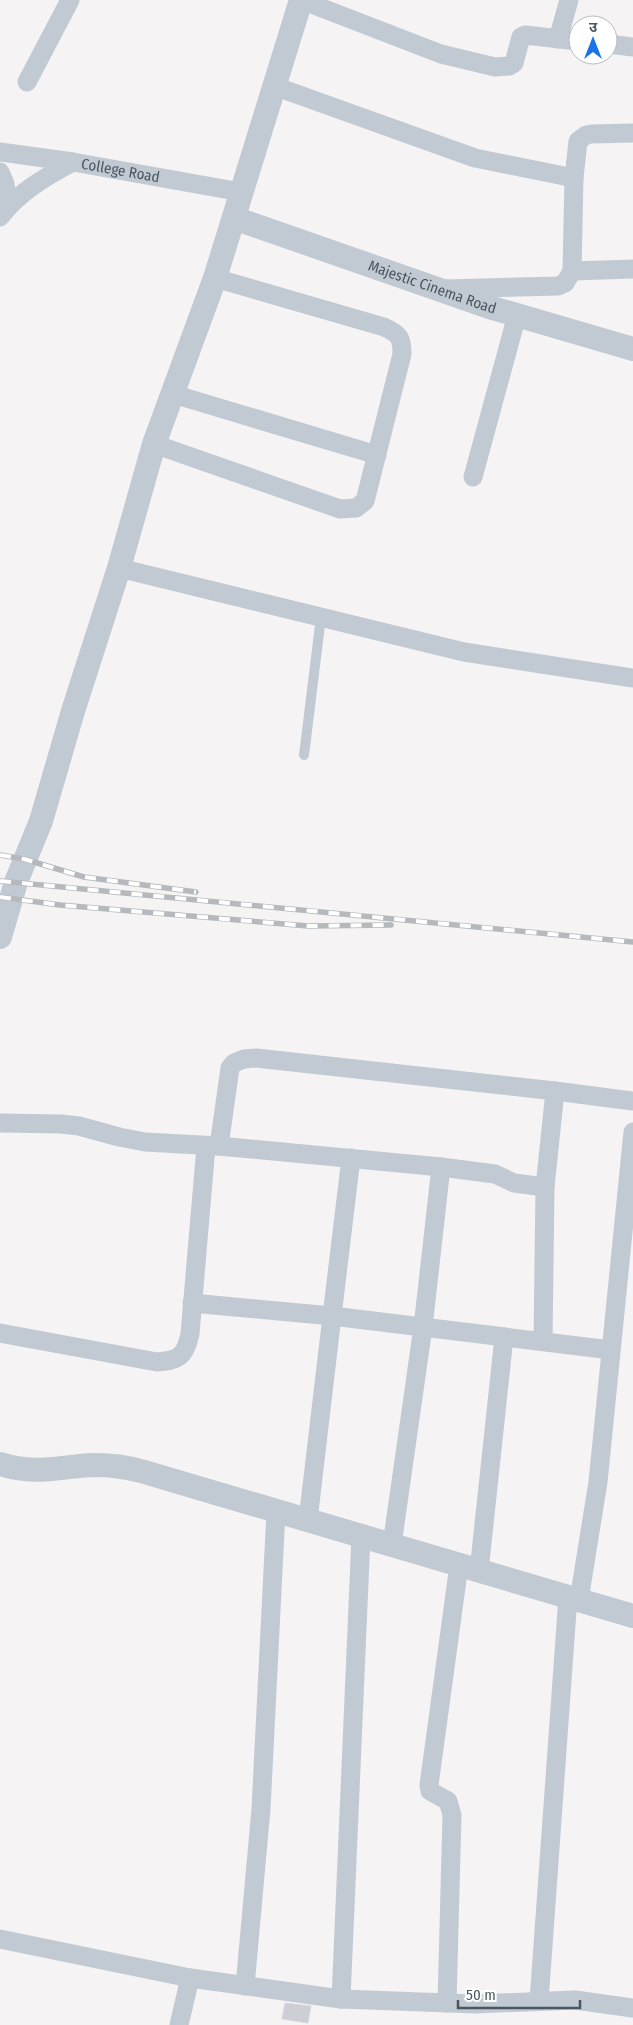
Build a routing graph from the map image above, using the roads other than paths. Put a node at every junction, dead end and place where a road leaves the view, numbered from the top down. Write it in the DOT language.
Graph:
graph roads {
  1 [pos="70,0"];
  2 [pos="287,0"];
  3 [pos="301,0"];
  4 [pos="568,0"];
  5 [pos="558,38"];
  6 [pos="568,40"];
  7 [pos="618,45"];
  8 [pos="633,47"];
  9 [pos="28,82"];
  10 [pos="274,86"];
  11 [pos="633,133"];
  12 [pos="0,152"];
  13 [pos="72,162"];
  14 [pos="0,172"];
  15 [pos="574,178"];
  16 [pos="234,191"];
  17 [pos="4,212"];
  18 [pos="234,218"];
  19 [pos="633,269"];
  20 [pos="572,271"];
  21 [pos="215,278"];
  22 [pos="439,289"];
  23 [pos="517,315"];
  24 [pos="633,349"];
  25 [pos="173,394"];
  26 [pos="154,444"];
  27 [pos="376,455"];
  28 [pos="473,477"];
  29 [pos="119,568"];
  30 [pos="320,617"];
  31 [pos="633,678"];
  32 [pos="304,755"];
  33 [pos="0,906"];
  34 [pos="0,937"];
  35 [pos="555,1091"];
  36 [pos="633,1101"];
  37 [pos="0,1123"];
  38 [pos="633,1132"];
  39 [pos="213,1146"];
  40 [pos="351,1158"];
  41 [pos="440,1167"];
  42 [pos="545,1187"];
  43 [pos="192,1303"];
  44 [pos="332,1316"];
  45 [pos="422,1327"];
  46 [pos="0,1334"];
  47 [pos="504,1337"];
  48 [pos="543,1342"];
  49 [pos="612,1350"];
  50 [pos="0,1464"];
  51 [pos="276,1511"];
  52 [pos="308,1520"];
  53 [pos="361,1536"];
  54 [pos="392,1545"];
  55 [pos="469,1568"];
  56 [pos="573,1598"];
  57 [pos="633,1616"];
  58 [pos="0,1939"];
  59 [pos="190,1978"];
  60 [pos="245,1986"];
  61 [pos="341,1999"];
  62 [pos="539,2001"];
  63 [pos="447,2003"];
  64 [pos="633,2008"];
  65 [pos="179,2025"];
  1 -- 9 [label="street"];
  2 -- 16 [label="street"];
  3 -- 5 [label="street"];
  3 -- 10 [label="street"];
  4 -- 5 [label="street"];
  5 -- 6 [label="street"];
  7 -- 8 [label="street"];
  10 -- 15 [label="street"];
  10 -- 16 [label="street"];
  11 -- 15 [label="street"];
  12 -- 13 [label="street, College Road"];
  13 -- 16 [label="street, College Road"];
  13 -- 17 [label="street"];
  14 -- 17 [label="street"];
  15 -- 20 [label="street"];
  16 -- 18 [label="street"];
  16 -- 33 [label="street"];
  18 -- 21 [label="street"];
  18 -- 22 [label="street, Majestic Cinema Road"];
  19 -- 20 [label="street"];
  20 -- 22 [label="street"];
  21 -- 25 [label="street"];
  21 -- 27 [label="street"];
  22 -- 23 [label="street, Majestic Cinema Road"];
  23 -- 24 [label="street, Majestic Cinema Road"];
  23 -- 28 [label="street"];
  25 -- 26 [label="street"];
  25 -- 27 [label="street"];
  26 -- 27 [label="street"];
  26 -- 29 [label="street"];
  29 -- 30 [label="street"];
  29 -- 34 [label="street"];
  30 -- 31 [label="street"];
  30 -- 32 [label="lane"];
  35 -- 36 [label="street"];
  35 -- 39 [label="street"];
  35 -- 42 [label="street"];
  37 -- 39 [label="street"];
  38 -- 49 [label="street"];
  39 -- 40 [label="street"];
  39 -- 43 [label="street"];
  40 -- 41 [label="street"];
  40 -- 44 [label="street"];
  41 -- 42 [label="street"];
  41 -- 45 [label="street"];
  42 -- 48 [label="street"];
  43 -- 44 [label="street"];
  43 -- 46 [label="street"];
  44 -- 45 [label="street"];
  44 -- 52 [label="street"];
  45 -- 47 [label="street"];
  45 -- 54 [label="street"];
  47 -- 48 [label="street"];
  47 -- 55 [label="street"];
  48 -- 49 [label="street"];
  49 -- 56 [label="street"];
  50 -- 51 [label="street"];
  51 -- 52 [label="street"];
  51 -- 60 [label="street"];
  52 -- 53 [label="street"];
  53 -- 54 [label="street"];
  53 -- 61 [label="street"];
  54 -- 55 [label="street"];
  55 -- 56 [label="street"];
  55 -- 63 [label="street"];
  56 -- 57 [label="street"];
  56 -- 62 [label="street"];
  58 -- 59 [label="street"];
  59 -- 60 [label="street"];
  59 -- 65 [label="street"];
  60 -- 61 [label="street"];
  61 -- 63 [label="street"];
  62 -- 63 [label="street"];
  62 -- 64 [label="street"];
}
